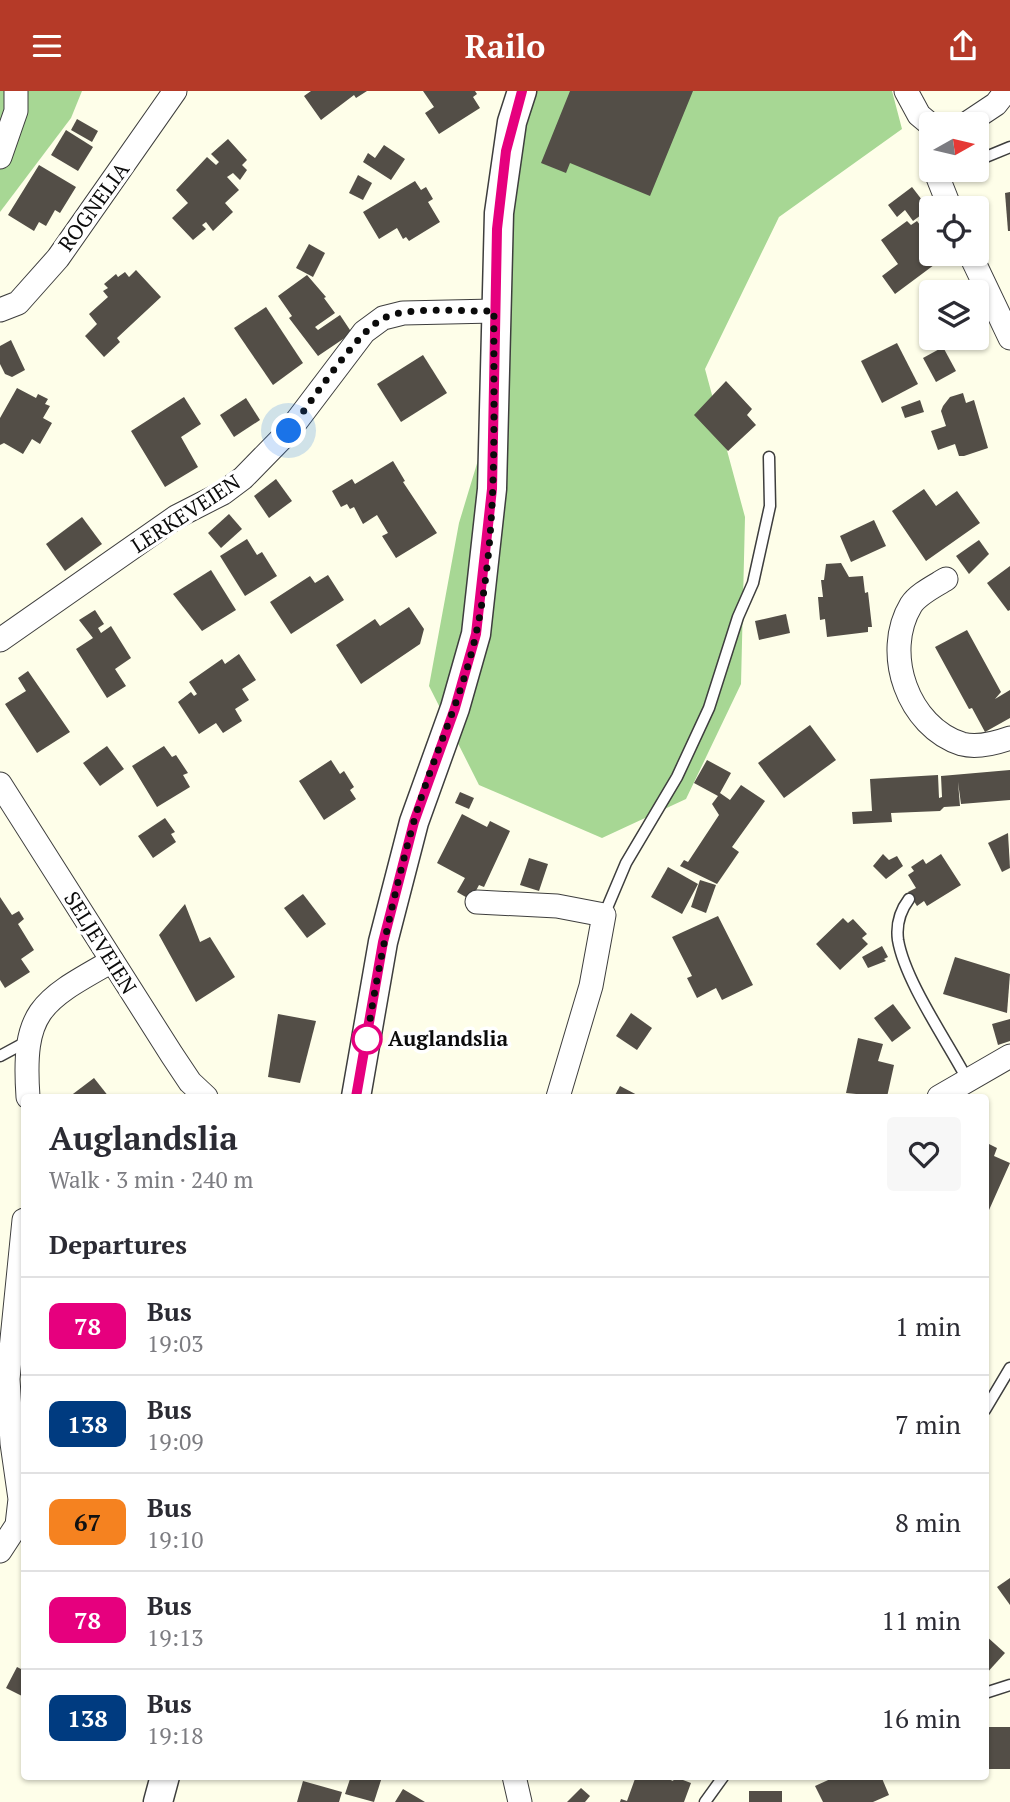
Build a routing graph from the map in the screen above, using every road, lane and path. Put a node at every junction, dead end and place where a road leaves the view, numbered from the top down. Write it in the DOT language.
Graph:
graph roads {
  1 [pos="16,91"];
  2 [pos="174,91"];
  3 [pos="522,91"];
  4 [pos="906,91"];
  5 [pos="1006,91"];
  6 [pos="984,112"];
  7 [pos="919,114"];
  8 [pos="1010,147"];
  9 [pos="989,156"];
  10 [pos="0,157"];
  11 [pos="977,266"];
  12 [pos="0,310"];
  13 [pos="494,311"];
  14 [pos="1010,338"];
  15 [pos="769,457"];
  16 [pos="946,579"];
  17 [pos="0,639"];
  18 [pos="1010,738"];
  19 [pos="0,784"];
  20 [pos="909,899"];
  21 [pos="477,902"];
  22 [pos="604,915"];
  23 [pos="112,961"];
  24 [pos="30,1039"];
  25 [pos="0,1056"];
  26 [pos="1010,1056"];
  27 [pos="967,1079"];
  28 [pos="28,1094"];
  29 [pos="203,1094"];
  30 [pos="357,1094"];
  31 [pos="559,1094"];
  32 [pos="944,1094"];
  33 [pos="21,1250"];
  34 [pos="1010,1368"];
  35 [pos="989,1403"];
  36 [pos="0,1551"];
  37 [pos="1010,1685"];
  38 [pos="989,1692"];
  39 [pos="164,1780"];
  40 [pos="515,1780"];
  41 [pos="721,1780"];
  42 [pos="158,1802"];
  43 [pos="520,1802"];
  44 [pos="705,1802"];
  1 -- 10 [label="street"];
  2 -- 12 [label="street, ROGNELIA"];
  3 -- 13 [label="street"];
  4 -- 7 [label="street"];
  5 -- 6 [label="street"];
  8 -- 9 [label="lane"];
  11 -- 14 [label="street"];
  13 -- 17 [label="street, LERKEVEIEN"];
  13 -- 30 [label="street"];
  15 -- 22 [label="lane"];
  16 -- 18 [label="street"];
  19 -- 23 [label="street, SELJEVEIEN"];
  20 -- 27 [label="lane"];
  21 -- 22 [label="street"];
  22 -- 31 [label="street"];
  23 -- 24 [label="street"];
  23 -- 29 [label="street, SELJEVEIEN"];
  24 -- 25 [label="lane"];
  24 -- 28 [label="street"];
  26 -- 27 [label="street"];
  27 -- 32 [label="street"];
  33 -- 36 [label="street"];
  34 -- 35 [label="lane"];
  37 -- 38 [label="lane"];
  39 -- 42 [label="street"];
  40 -- 43 [label="street"];
  41 -- 44 [label="lane"];
}
